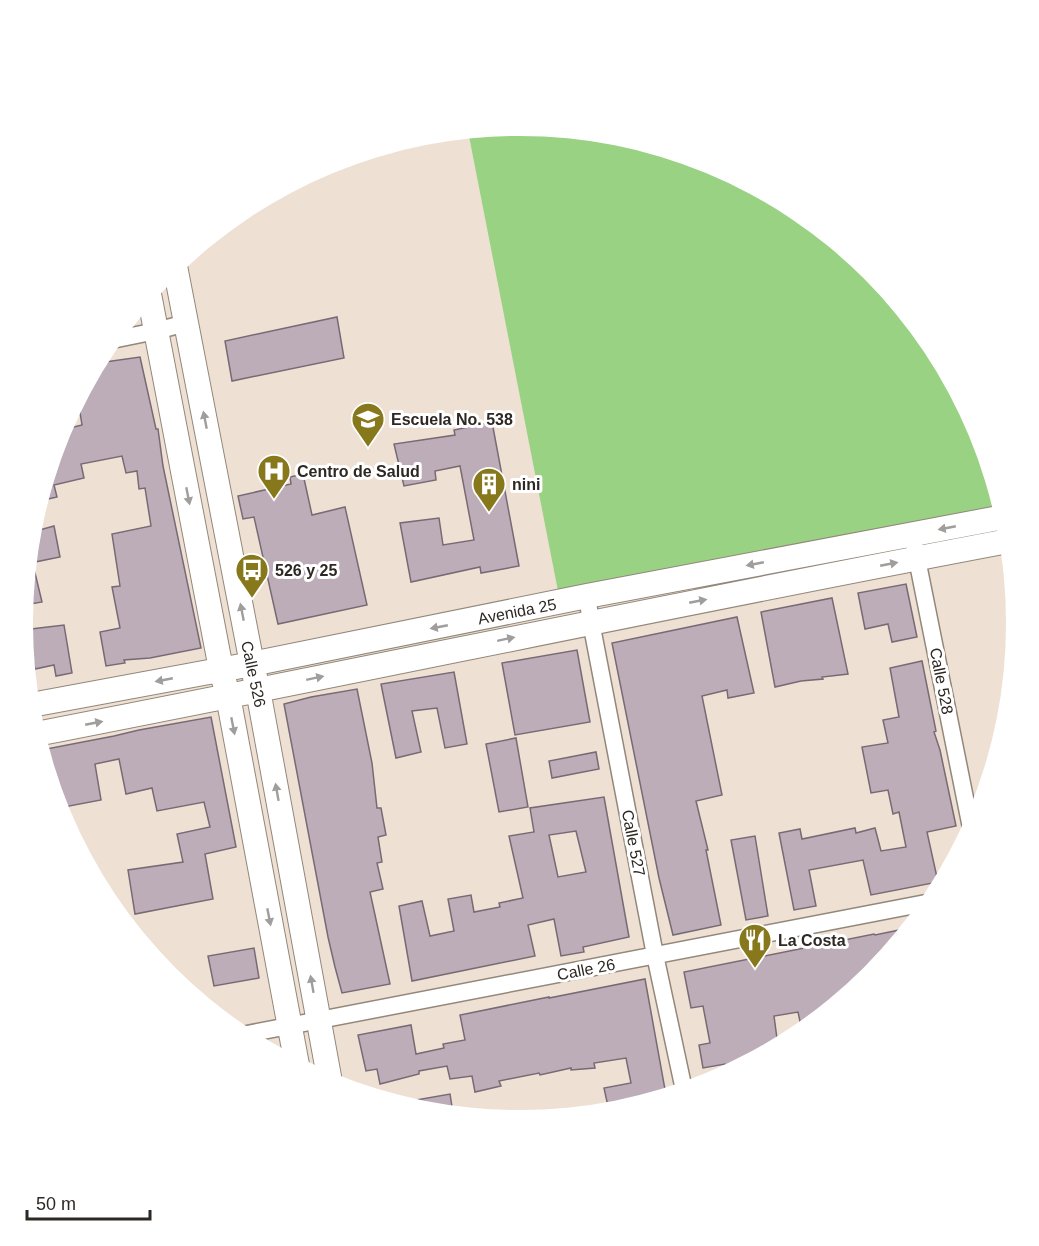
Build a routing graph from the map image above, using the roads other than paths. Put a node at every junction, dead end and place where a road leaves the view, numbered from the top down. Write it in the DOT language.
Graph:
graph roads {
  1 [pos="177,277"];
  2 [pos="151,306"];
  3 [pos="186,323"];
  4 [pos="156,331"];
  5 [pos="127,337"];
  6 [pos="995,519"];
  7 [pos="912,534"];
  8 [pos="999,543"];
  9 [pos="917,558"];
  10 [pos="587,596"];
  11 [pos="591,622"];
  12 [pos="252,664"];
  13 [pos="221,669"];
  14 [pos="258,690"];
  15 [pos="228,696"];
  16 [pos="40,703"];
  17 [pos="46,732"];
  18 [pos="968,812"];
  19 [pos="915,905"];
  20 [pos="656,956"];
  21 [pos="319,1021"];
  22 [pos="290,1026"];
  23 [pos="256,1032"];
  24 [pos="295,1054"];
  25 [pos="328,1070"];
  26 [pos="682,1082"];
  1 -- 3 [label="main road, Calle 526"];
  2 -- 4 [label="main road, Calle 526"];
  3 -- 4 [label="street"];
  12 -- 3 [label="main road, Calle 526, one-way"];
  4 -- 5 [label="street"];
  4 -- 13 [label="main road, Calle 526, one-way"];
  6 -- 7 [label="main road, Avenida 25, one-way"];
  7 -- 9 [label="street, Calle 528"];
  7 -- 10 [label="main road, Avenida 25, one-way"];
  8 -- 9 [label="main road, Avenida 25"];
  11 -- 9 [label="main road, Avenida 25, one-way"];
  9 -- 18 [label="street, Calle 528"];
  10 -- 11 [label="street, Calle 527"];
  10 -- 12 [label="main road, Avenida 25, one-way"];
  14 -- 11 [label="main road, Avenida 25, one-way"];
  11 -- 20 [label="street, Calle 527"];
  12 -- 13 [label="main road, Avenida 25"];
  12 -- 14 [label="main road, Calle 526"];
  13 -- 15 [label="main road, Calle 526"];
  13 -- 16 [label="main road, Avenida 25, one-way"];
  14 -- 15 [label="main road, Avenida 25"];
  21 -- 14 [label="main road, Calle 526, one-way"];
  17 -- 15 [label="main road, Avenida 25, one-way"];
  15 -- 22 [label="main road, Calle 526, one-way"];
  19 -- 20 [label="street, Calle 26"];
  20 -- 21 [label="street, Calle 26"];
  20 -- 26 [label="street, Calle 527"];
  21 -- 22 [label="street, Calle 26"];
  21 -- 25 [label="main road, Calle 526"];
  22 -- 23 [label="street, Calle 26"];
  22 -- 24 [label="main road, Calle 526"];
}
